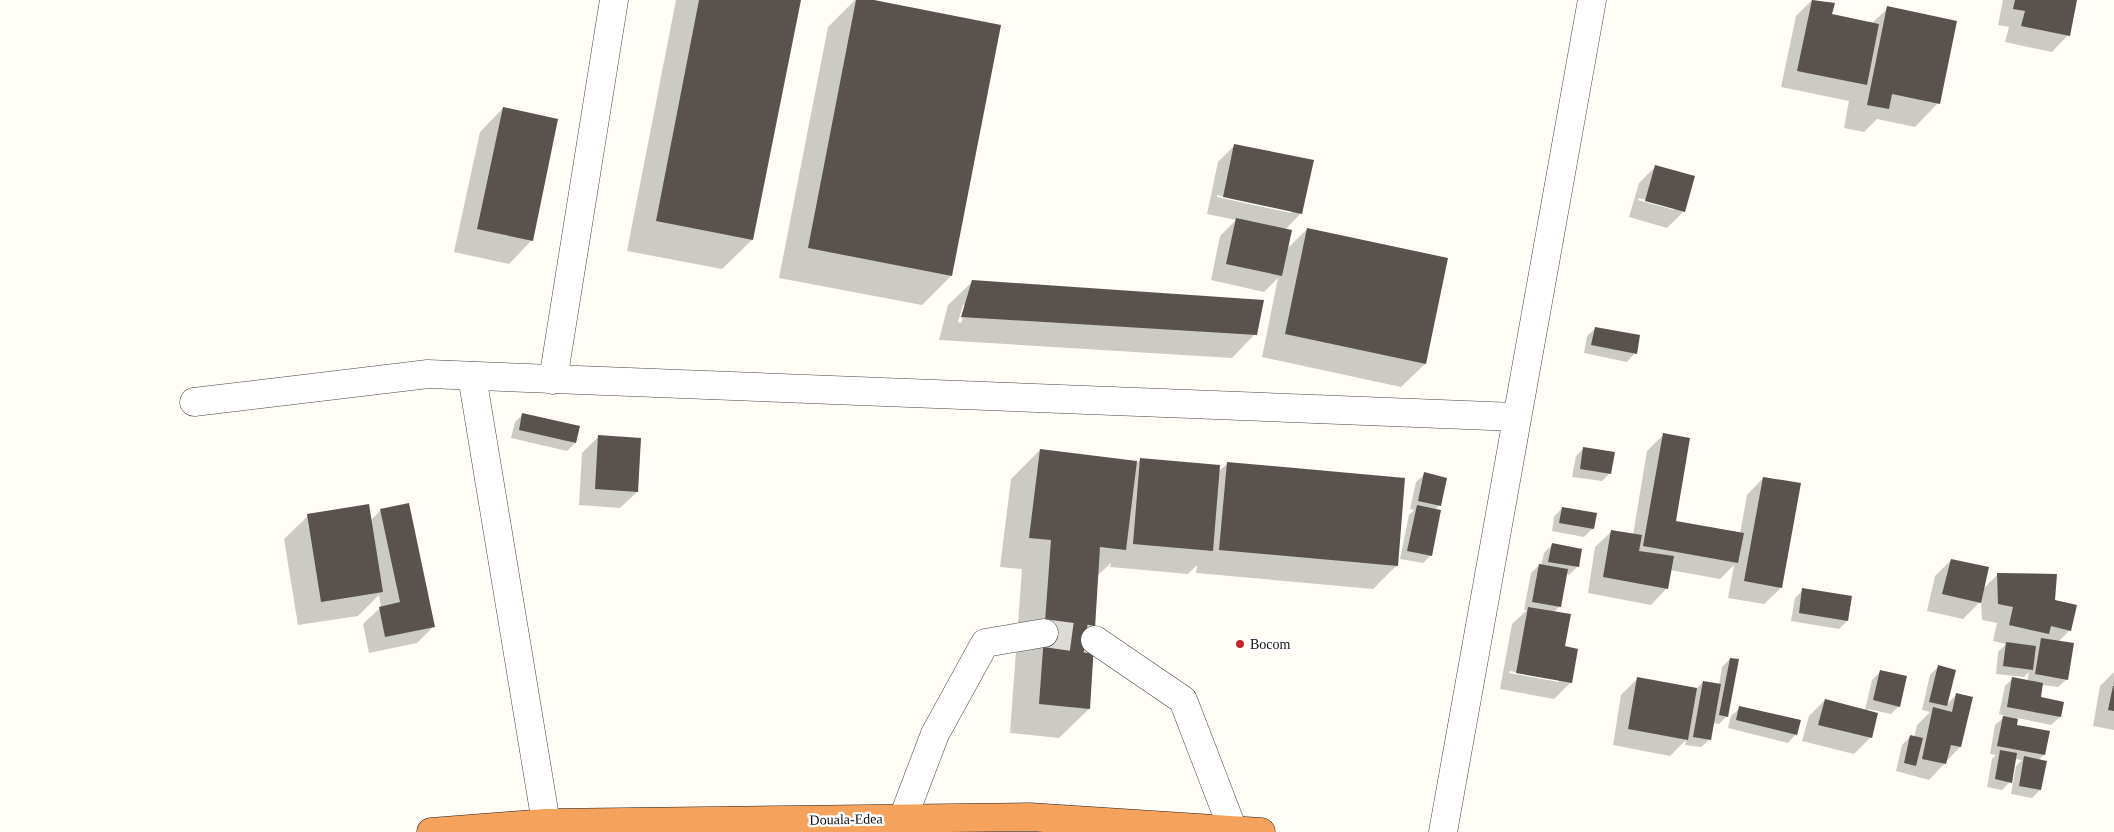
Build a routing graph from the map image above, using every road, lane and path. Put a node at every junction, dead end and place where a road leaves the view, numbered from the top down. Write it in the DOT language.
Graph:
graph roads {
  1 [pos="614,0"];
  2 [pos="1589,5"];
  3 [pos="472,376"];
  4 [pos="552,380"];
  5 [pos="194,402"];
  6 [pos="1516,417"];
  7 [pos="1044,633"];
  8 [pos="1095,640"];
  9 [pos="903,818"];
  10 [pos="546,823"];
  11 [pos="1233,830"];
  12 [pos="431,832"];
  13 [pos="1261,832"];
  14 [pos="1443,832"];
  1 -- 4 [label="street"];
  2 -- 6 [label="street"];
  3 -- 4 [label="street"];
  3 -- 5 [label="street"];
  3 -- 10 [label="street"];
  4 -- 6 [label="street"];
  6 -- 14 [label="street"];
  7 -- 9 [label="street"];
  8 -- 11 [label="street"];
  9 -- 10 [label="highway, Douala-Edea"];
  9 -- 11 [label="highway, Douala-Edea"];
  10 -- 12 [label="highway, Douala-Edea"];
  11 -- 13 [label="highway, Douala-Edea"];
}
